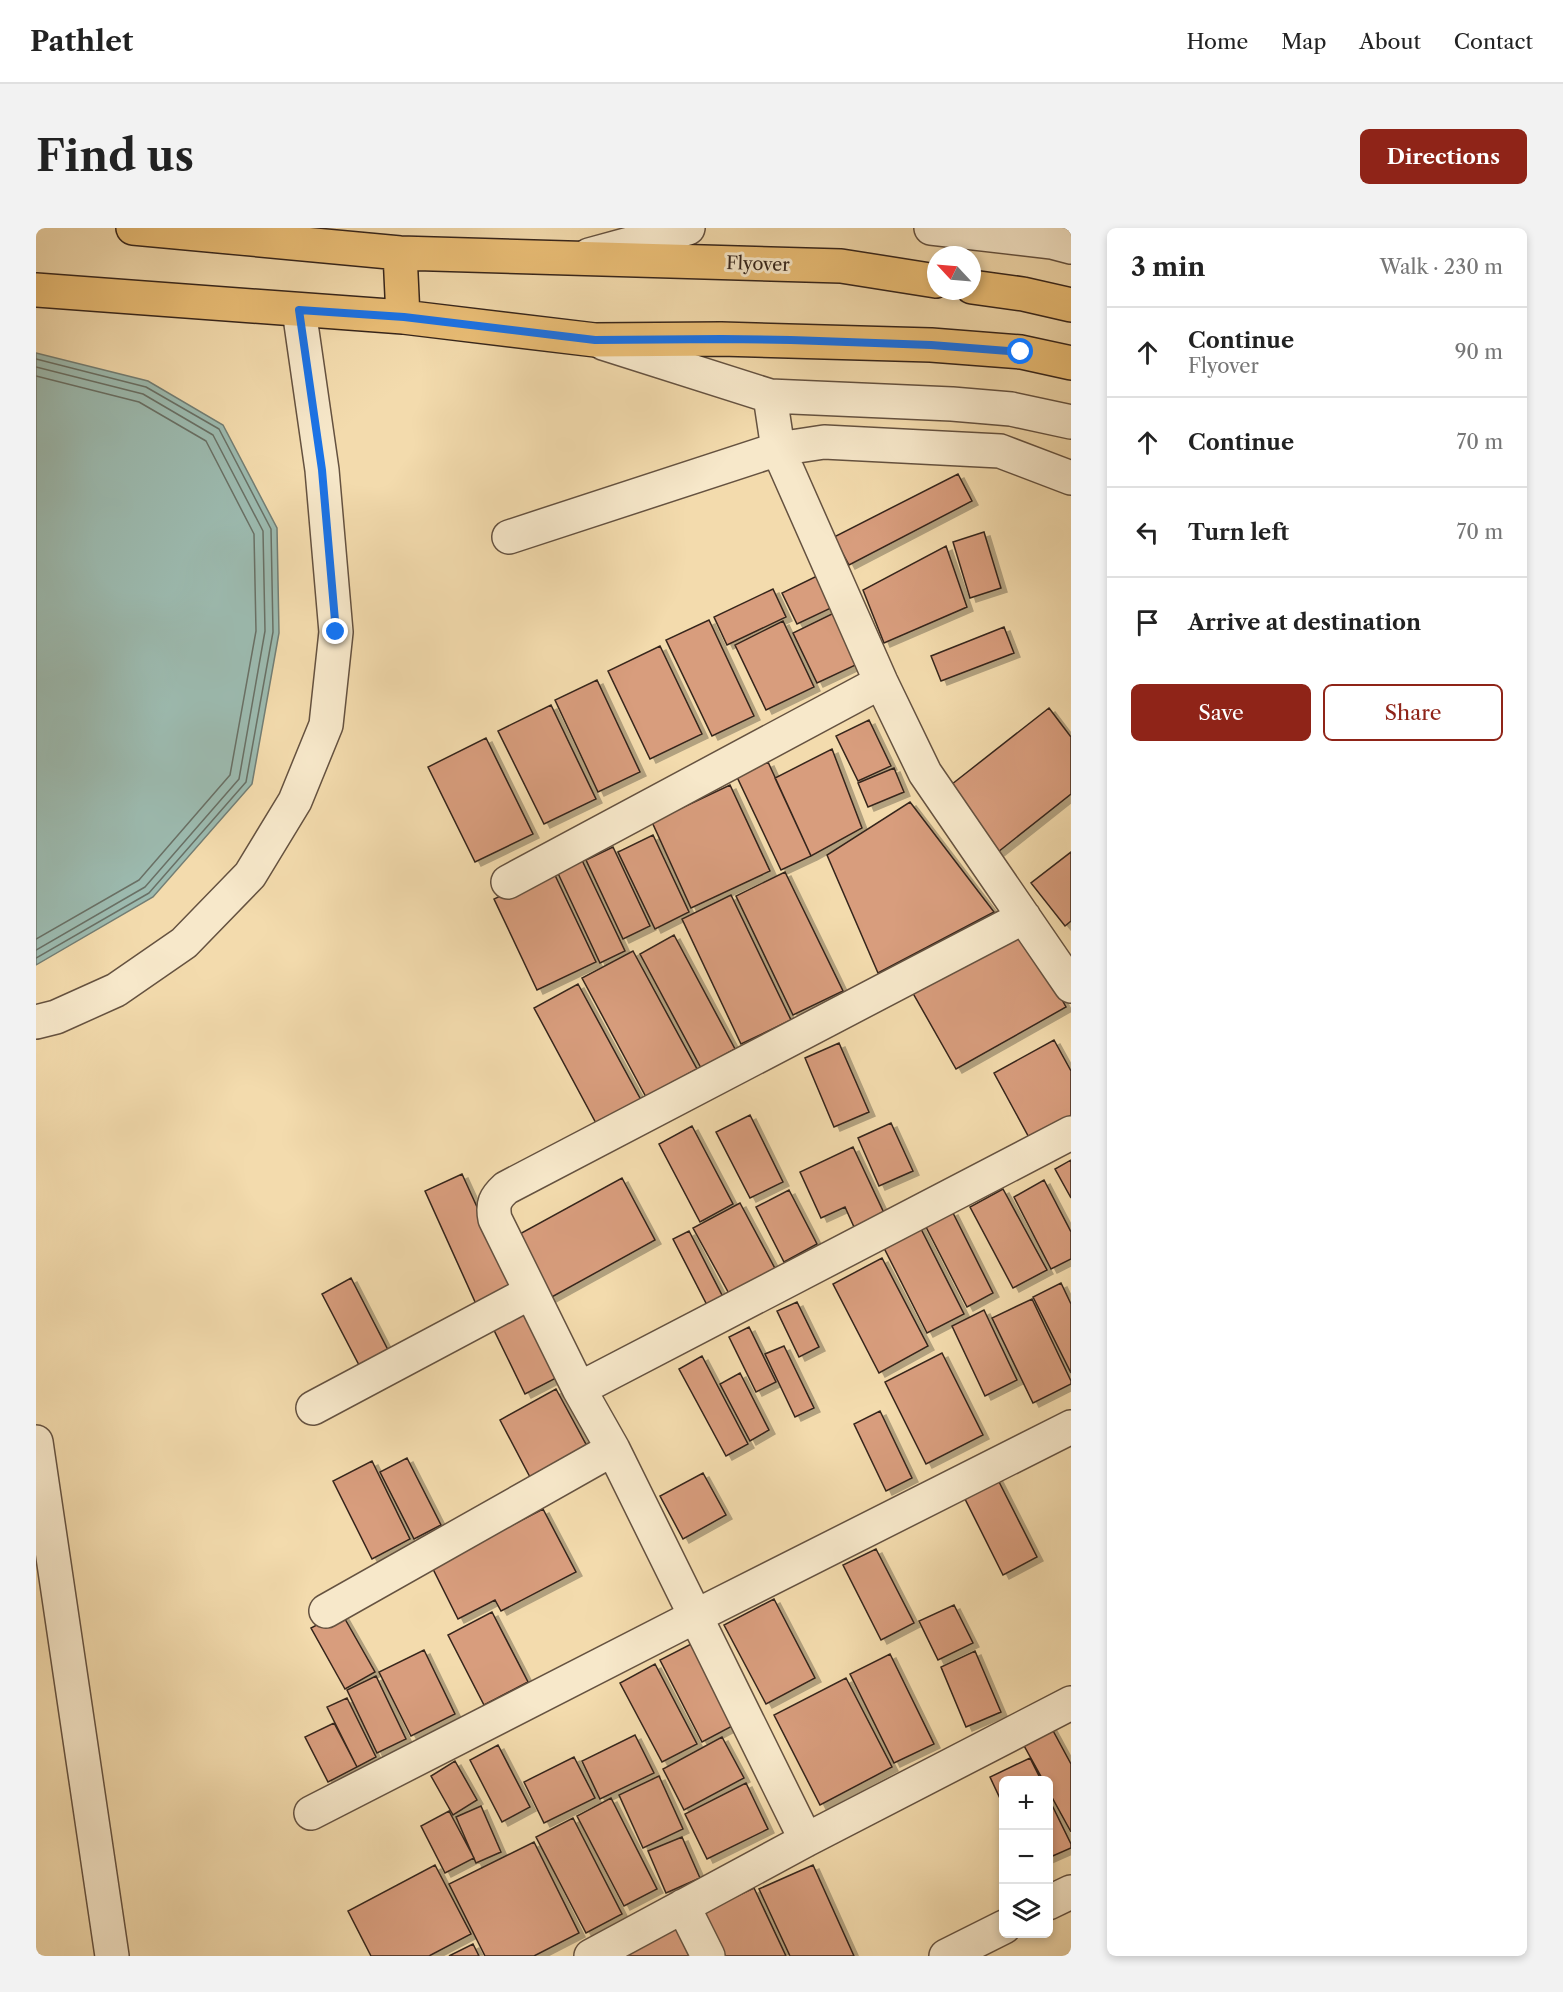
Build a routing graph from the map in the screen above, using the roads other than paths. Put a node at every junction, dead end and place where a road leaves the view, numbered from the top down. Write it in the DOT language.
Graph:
graph roads {
  1 [pos="133,228"];
  2 [pos="688,228"];
  3 [pos="931,228"];
  4 [pos="352,238"];
  5 [pos="1062,239"];
  6 [pos="400,253"];
  7 [pos="579,258"];
  8 [pos="927,280"];
  9 [pos="981,288"];
  10 [pos="36,290"];
  11 [pos="1071,305"];
  12 [pos="299,310"];
  13 [pos="404,317"];
  14 [pos="595,340"];
  15 [pos="1071,363"];
  16 [pos="770,396"];
  17 [pos="1071,422"];
  18 [pos="778,449"];
  19 [pos="1071,478"];
  20 [pos="509,537"];
  21 [pos="881,682"];
  22 [pos="508,882"];
  23 [pos="1024,917"];
  24 [pos="1071,986"];
  25 [pos="36,1022"];
  26 [pos="1071,1132"];
  27 [pos="531,1292"];
  28 [pos="579,1389"];
  29 [pos="313,1408"];
  30 [pos="1071,1427"];
  31 [pos="36,1442"];
  32 [pos="613,1449"];
  33 [pos="326,1611"];
  34 [pos="696,1616"];
  35 [pos="1071,1703"];
  36 [pos="311,1813"];
  37 [pos="806,1840"];
  38 [pos="1071,1892"];
  39 [pos="1053,1901"];
  40 [pos="683,1906"];
  41 [pos="999,1930"];
  42 [pos="112,1956"];
  43 [pos="591,1956"];
  44 [pos="708,1956"];
  45 [pos="946,1956"];
  1 -- 4 [label="main road, Flyover"];
  2 -- 7 [label="street"];
  3 -- 5 [label="street"];
  4 -- 6 [label="main road, Flyover"];
  6 -- 7 [label="main road, Flyover"];
  6 -- 13 [label="main road"];
  7 -- 8 [label="main road, Flyover"];
  9 -- 11 [label="main road"];
  10 -- 12 [label="main road"];
  12 -- 13 [label="main road"];
  12 -- 25 [label="street"];
  13 -- 14 [label="main road"];
  14 -- 15 [label="main road"];
  14 -- 16 [label="street"];
  16 -- 17 [label="street"];
  16 -- 18 [label="street"];
  18 -- 19 [label="street"];
  18 -- 20 [label="street"];
  18 -- 21 [label="street"];
  21 -- 22 [label="street"];
  21 -- 23 [label="street"];
  23 -- 24 [label="street"];
  23 -- 27 [label="street"];
  26 -- 28 [label="street"];
  27 -- 28 [label="street"];
  27 -- 29 [label="street"];
  28 -- 32 [label="street"];
  30 -- 34 [label="street"];
  31 -- 42 [label="street"];
  32 -- 33 [label="street"];
  32 -- 34 [label="street"];
  34 -- 36 [label="street"];
  34 -- 37 [label="street"];
  35 -- 37 [label="street"];
  37 -- 40 [label="street"];
  38 -- 39 [label="street"];
  40 -- 43 [label="street"];
  40 -- 44 [label="street"];
  41 -- 45 [label="street"];
}
